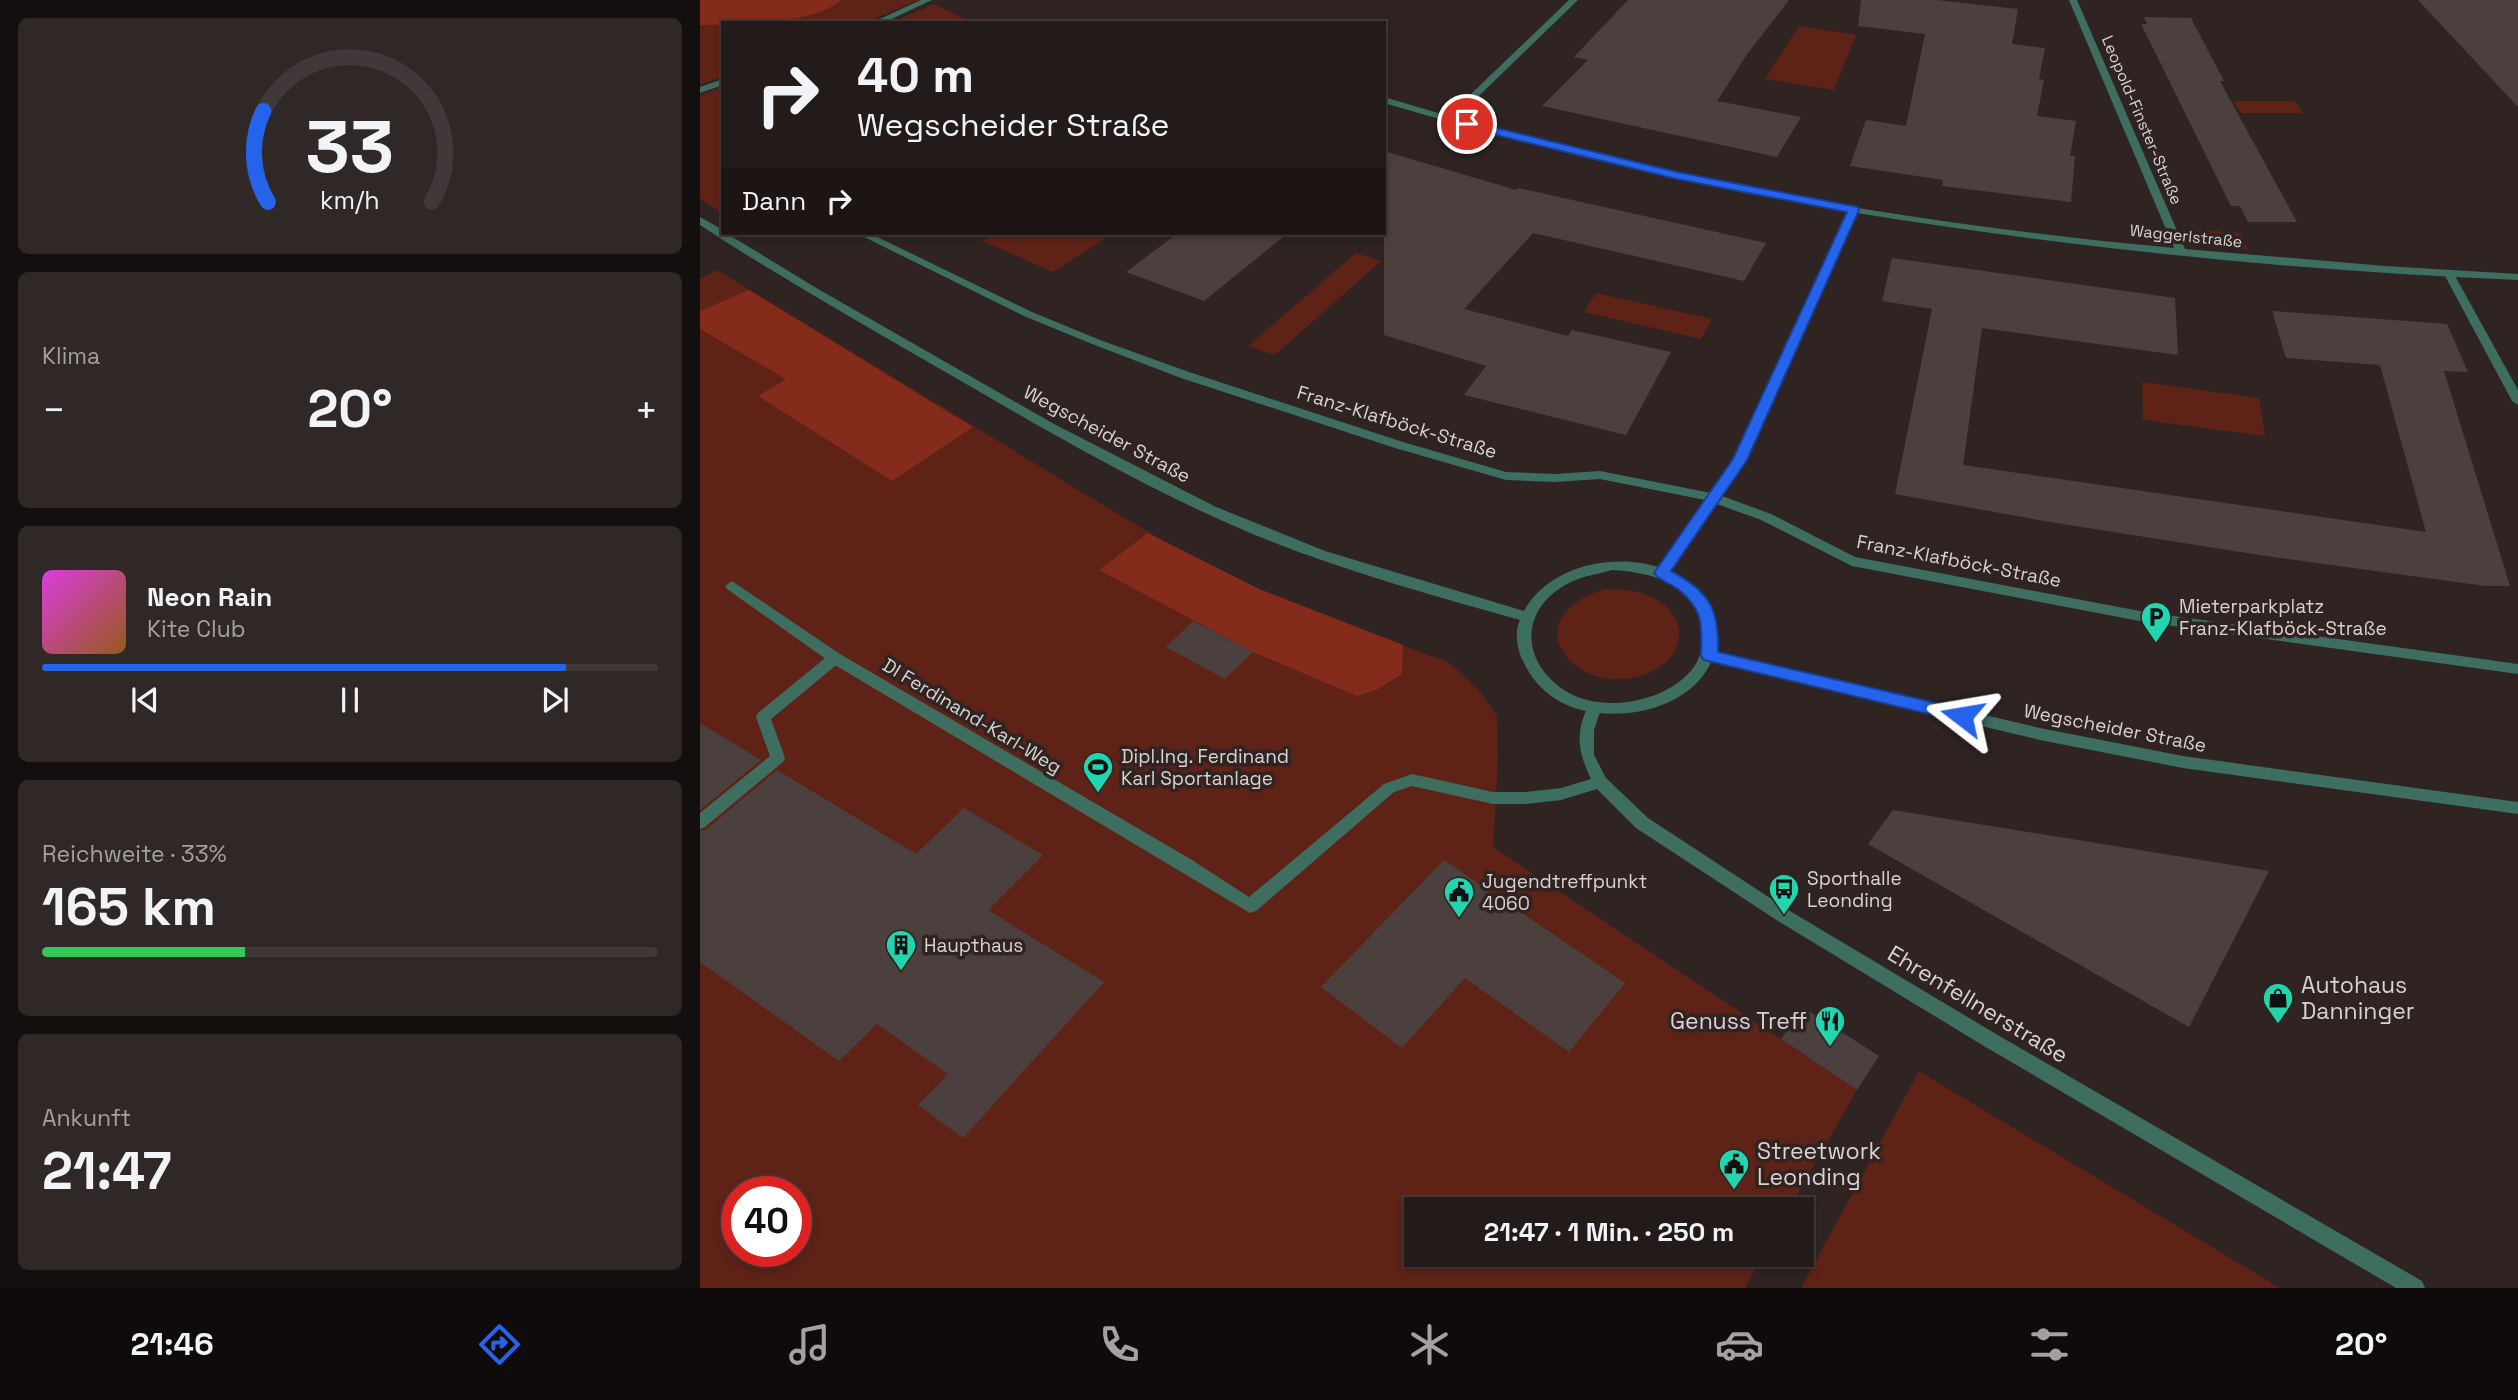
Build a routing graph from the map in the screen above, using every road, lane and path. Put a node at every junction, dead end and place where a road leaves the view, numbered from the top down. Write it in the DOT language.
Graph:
graph roads {
  1 [pos="928,0"];
  2 [pos="1574,0"];
  3 [pos="2073,0"];
  4 [pos="880,21"];
  5 [pos="721,83"];
  6 [pos="700,90"];
  7 [pos="1386,101"];
  8 [pos="1450,119"];
  9 [pos="1853,210"];
  10 [pos="700,220"];
  11 [pos="721,233"];
  12 [pos="725,235"];
  13 [pos="865,235"];
  14 [pos="2181,253"];
  15 [pos="2449,274"];
  16 [pos="2518,277"];
  17 [pos="2518,401"];
  18 [pos="1714,498"];
  19 [pos="1662,573"];
  20 [pos="732,586"];
  21 [pos="1525,616"];
  22 [pos="1709,656"];
  23 [pos="835,658"];
  24 [pos="2518,669"];
  25 [pos="1595,706"];
  26 [pos="1600,782"];
  27 [pos="2518,808"];
  28 [pos="700,822"];
  29 [pos="2415,1288"];
  1 -- 4 [label="street"];
  2 -- 8 [label="street"];
  3 -- 14 [label="street, Leopold-Finster-Straße"];
  5 -- 6 [label="street"];
  7 -- 8 [label="street, Waggerlstraße"];
  8 -- 9 [label="street, Waggerlstraße"];
  9 -- 14 [label="street, Waggerlstraße"];
  9 -- 18 [label="street"];
  10 -- 11 [label="street, Wegscheider Straße"];
  12 -- 21 [label="street, Wegscheider Straße"];
  13 -- 18 [label="street, Franz-Klafböck-Straße"];
  14 -- 15 [label="street, Waggerlstraße"];
  15 -- 16 [label="street, Waggerlstraße"];
  15 -- 17 [label="street"];
  18 -- 19 [label="street"];
  18 -- 24 [label="street, Franz-Klafböck-Straße"];
  19 -- 21 [label="street"];
  19 -- 22 [label="street"];
  20 -- 23 [label="street, DI Ferdinand-Karl-Weg"];
  21 -- 25 [label="street"];
  22 -- 25 [label="street"];
  22 -- 27 [label="street, Wegscheider Straße"];
  23 -- 26 [label="street, DI Ferdinand-Karl-Weg"];
  23 -- 28 [label="street"];
  25 -- 26 [label="street, Ehrenfellnerstraße"];
  26 -- 29 [label="street, Ehrenfellnerstraße"];
}
